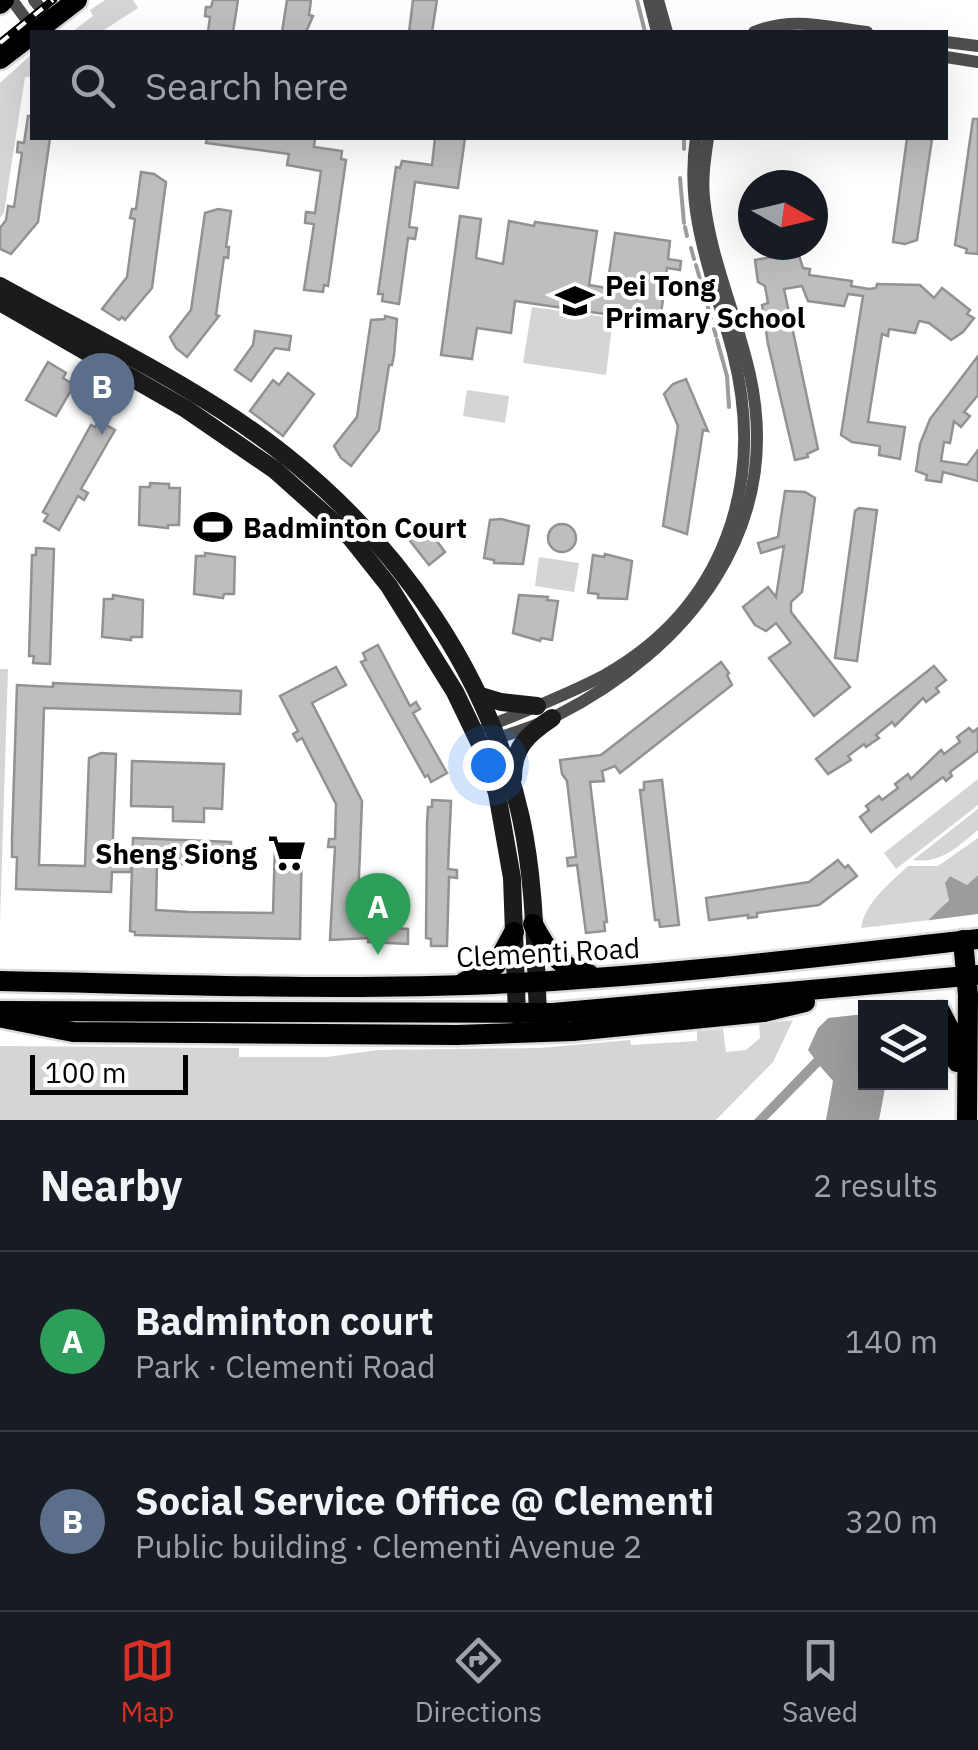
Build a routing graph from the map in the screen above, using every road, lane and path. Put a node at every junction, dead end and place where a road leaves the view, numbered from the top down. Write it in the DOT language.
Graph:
graph roads {
  1 [pos="34,0"];
  2 [pos="77,0"];
  3 [pos="649,0"];
  4 [pos="658,0"];
  5 [pos="5,1"];
  6 [pos="42,25"];
  7 [pos="656,30"];
  8 [pos="666,30"];
  9 [pos="761,30"];
  10 [pos="857,30"];
  11 [pos="30,35"];
  12 [pos="948,42"];
  13 [pos="978,46"];
  14 [pos="948,57"];
  15 [pos="0,59"];
  16 [pos="978,62"];
  17 [pos="696,140"];
  18 [pos="708,140"];
  19 [pos="0,286"];
  20 [pos="0,302"];
  21 [pos="447,658"];
  22 [pos="481,696"];
  23 [pos="545,712"];
  24 [pos="486,735"];
  25 [pos="514,789"];
  26 [pos="524,928"];
  27 [pos="970,939"];
  28 [pos="606,976"];
  29 [pos="972,976"];
  30 [pos="0,981"];
  31 [pos="526,982"];
  32 [pos="452,985"];
  33 [pos="840,989"];
  34 [pos="935,997"];
  35 [pos="114,1012"];
  36 [pos="0,1014"];
  37 [pos="516,1014"];
  38 [pos="538,1014"];
  39 [pos="191,1033"];
  40 [pos="966,1098"];
  41 [pos="967,1120"];
  1 -- 6 [label="street"];
  2 -- 6 [label="main road"];
  3 -- 7 [label="street"];
  4 -- 8 [label="street"];
  5 -- 6 [label="street"];
  9 -- 10 [label="street"];
  11 -- 15 [label="main road"];
  12 -- 13 [label="street"];
  14 -- 16 [label="street"];
  17 -- 23 [label="street"];
  18 -- 23 [label="street"];
  19 -- 21 [label="main road"];
  20 -- 21 [label="main road"];
  21 -- 22 [label="main road"];
  21 -- 24 [label="main road"];
  22 -- 23 [label="main road"];
  22 -- 24 [label="main road"];
  23 -- 24 [label="street"];
  23 -- 25 [label="main road"];
  24 -- 25 [label="main road"];
  24 -- 26 [label="main road"];
  25 -- 26 [label="main road"];
  26 -- 28 [label="main road"];
  26 -- 31 [label="main road"];
  26 -- 32 [label="main road"];
  27 -- 28 [label="main road, Clementi Road"];
  27 -- 29 [label="main road"];
  28 -- 31 [label="main road, Clementi Road"];
  29 -- 34 [label="main road, Clementi Road"];
  29 -- 40 [label="main road"];
  30 -- 32 [label="main road, Clementi Road"];
  31 -- 32 [label="main road, Clementi Road"];
  31 -- 37 [label="main road"];
  31 -- 38 [label="main road"];
  33 -- 34 [label="main road, Clementi Road"];
  33 -- 38 [label="main road, Clementi Road"];
  33 -- 39 [label="main road, Clementi Road"];
  34 -- 40 [label="main road"];
  35 -- 36 [label="main road, Clementi Road"];
  35 -- 37 [label="main road, Clementi Road"];
  35 -- 39 [label="main road"];
  36 -- 39 [label="main road, Clementi Road"];
  37 -- 38 [label="main road, Clementi Road"];
  40 -- 41 [label="main road"];
}
